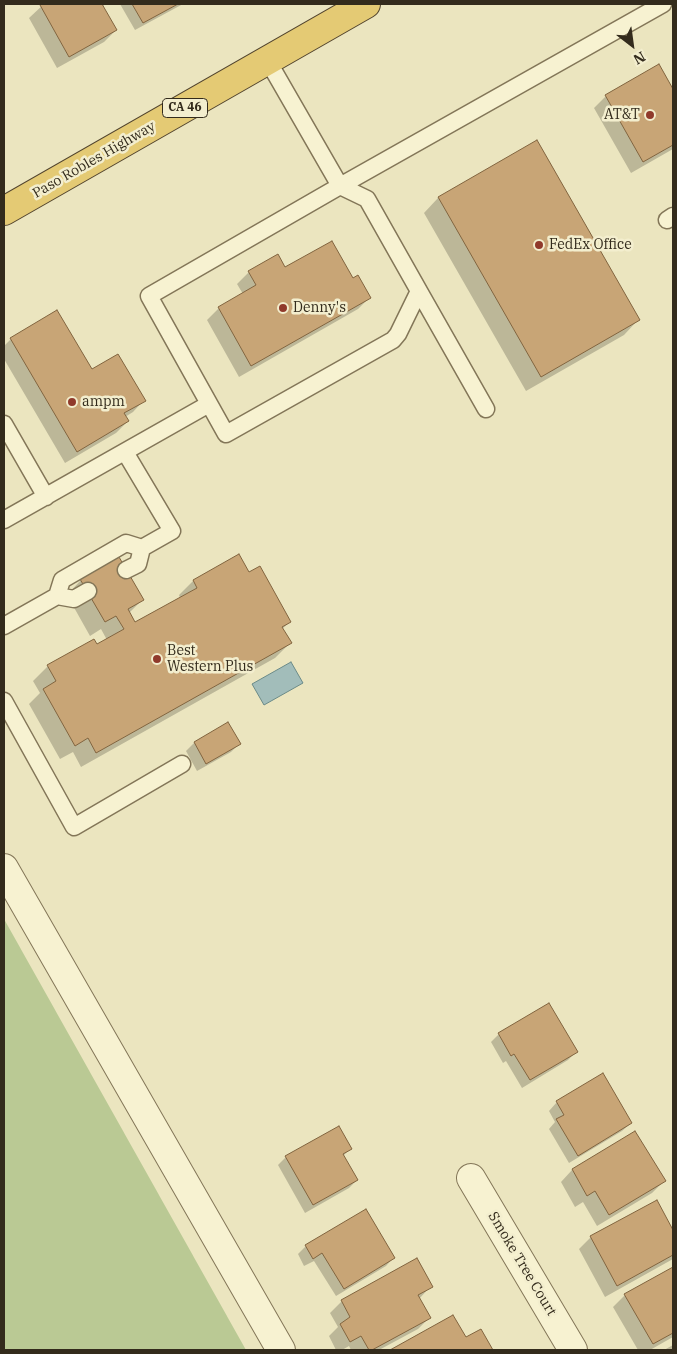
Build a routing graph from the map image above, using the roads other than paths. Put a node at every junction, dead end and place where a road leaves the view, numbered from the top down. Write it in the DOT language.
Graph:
graph roads {
  1 [pos="366,4"];
  2 [pos="663,4"];
  3 [pos="670,4"];
  4 [pos="673,10"];
  5 [pos="268,61"];
  6 [pos="340,186"];
  7 [pos="4,212"];
  8 [pos="420,291"];
  9 [pos="209,404"];
  10 [pos="486,409"];
  11 [pos="4,424"];
  12 [pos="125,452"];
  13 [pos="46,496"];
  14 [pos="4,520"];
  15 [pos="142,548"];
  16 [pos="126,570"];
  17 [pos="88,591"];
  18 [pos="57,596"];
  19 [pos="4,626"];
  20 [pos="4,701"];
  21 [pos="182,764"];
  22 [pos="4,868"];
  23 [pos="471,1178"];
  24 [pos="281,1350"];
  25 [pos="573,1350"];
  1 -- 5 [label="highway, Paso Robles Highway / CA 46"];
  2 -- 6 [label="lane"];
  3 -- 4 [label="lane"];
  5 -- 6 [label="lane"];
  5 -- 7 [label="highway, Paso Robles Highway / CA 46"];
  6 -- 8 [label="lane"];
  6 -- 9 [label="lane"];
  8 -- 9 [label="lane"];
  8 -- 10 [label="lane"];
  9 -- 12 [label="lane"];
  11 -- 13 [label="lane"];
  12 -- 13 [label="lane"];
  12 -- 15 [label="lane"];
  13 -- 14 [label="lane"];
  15 -- 16 [label="lane"];
  15 -- 18 [label="lane"];
  17 -- 18 [label="lane"];
  18 -- 19 [label="lane"];
  20 -- 21 [label="lane"];
  22 -- 24 [label="street"];
  23 -- 25 [label="street, Smoke Tree Court"];
}
